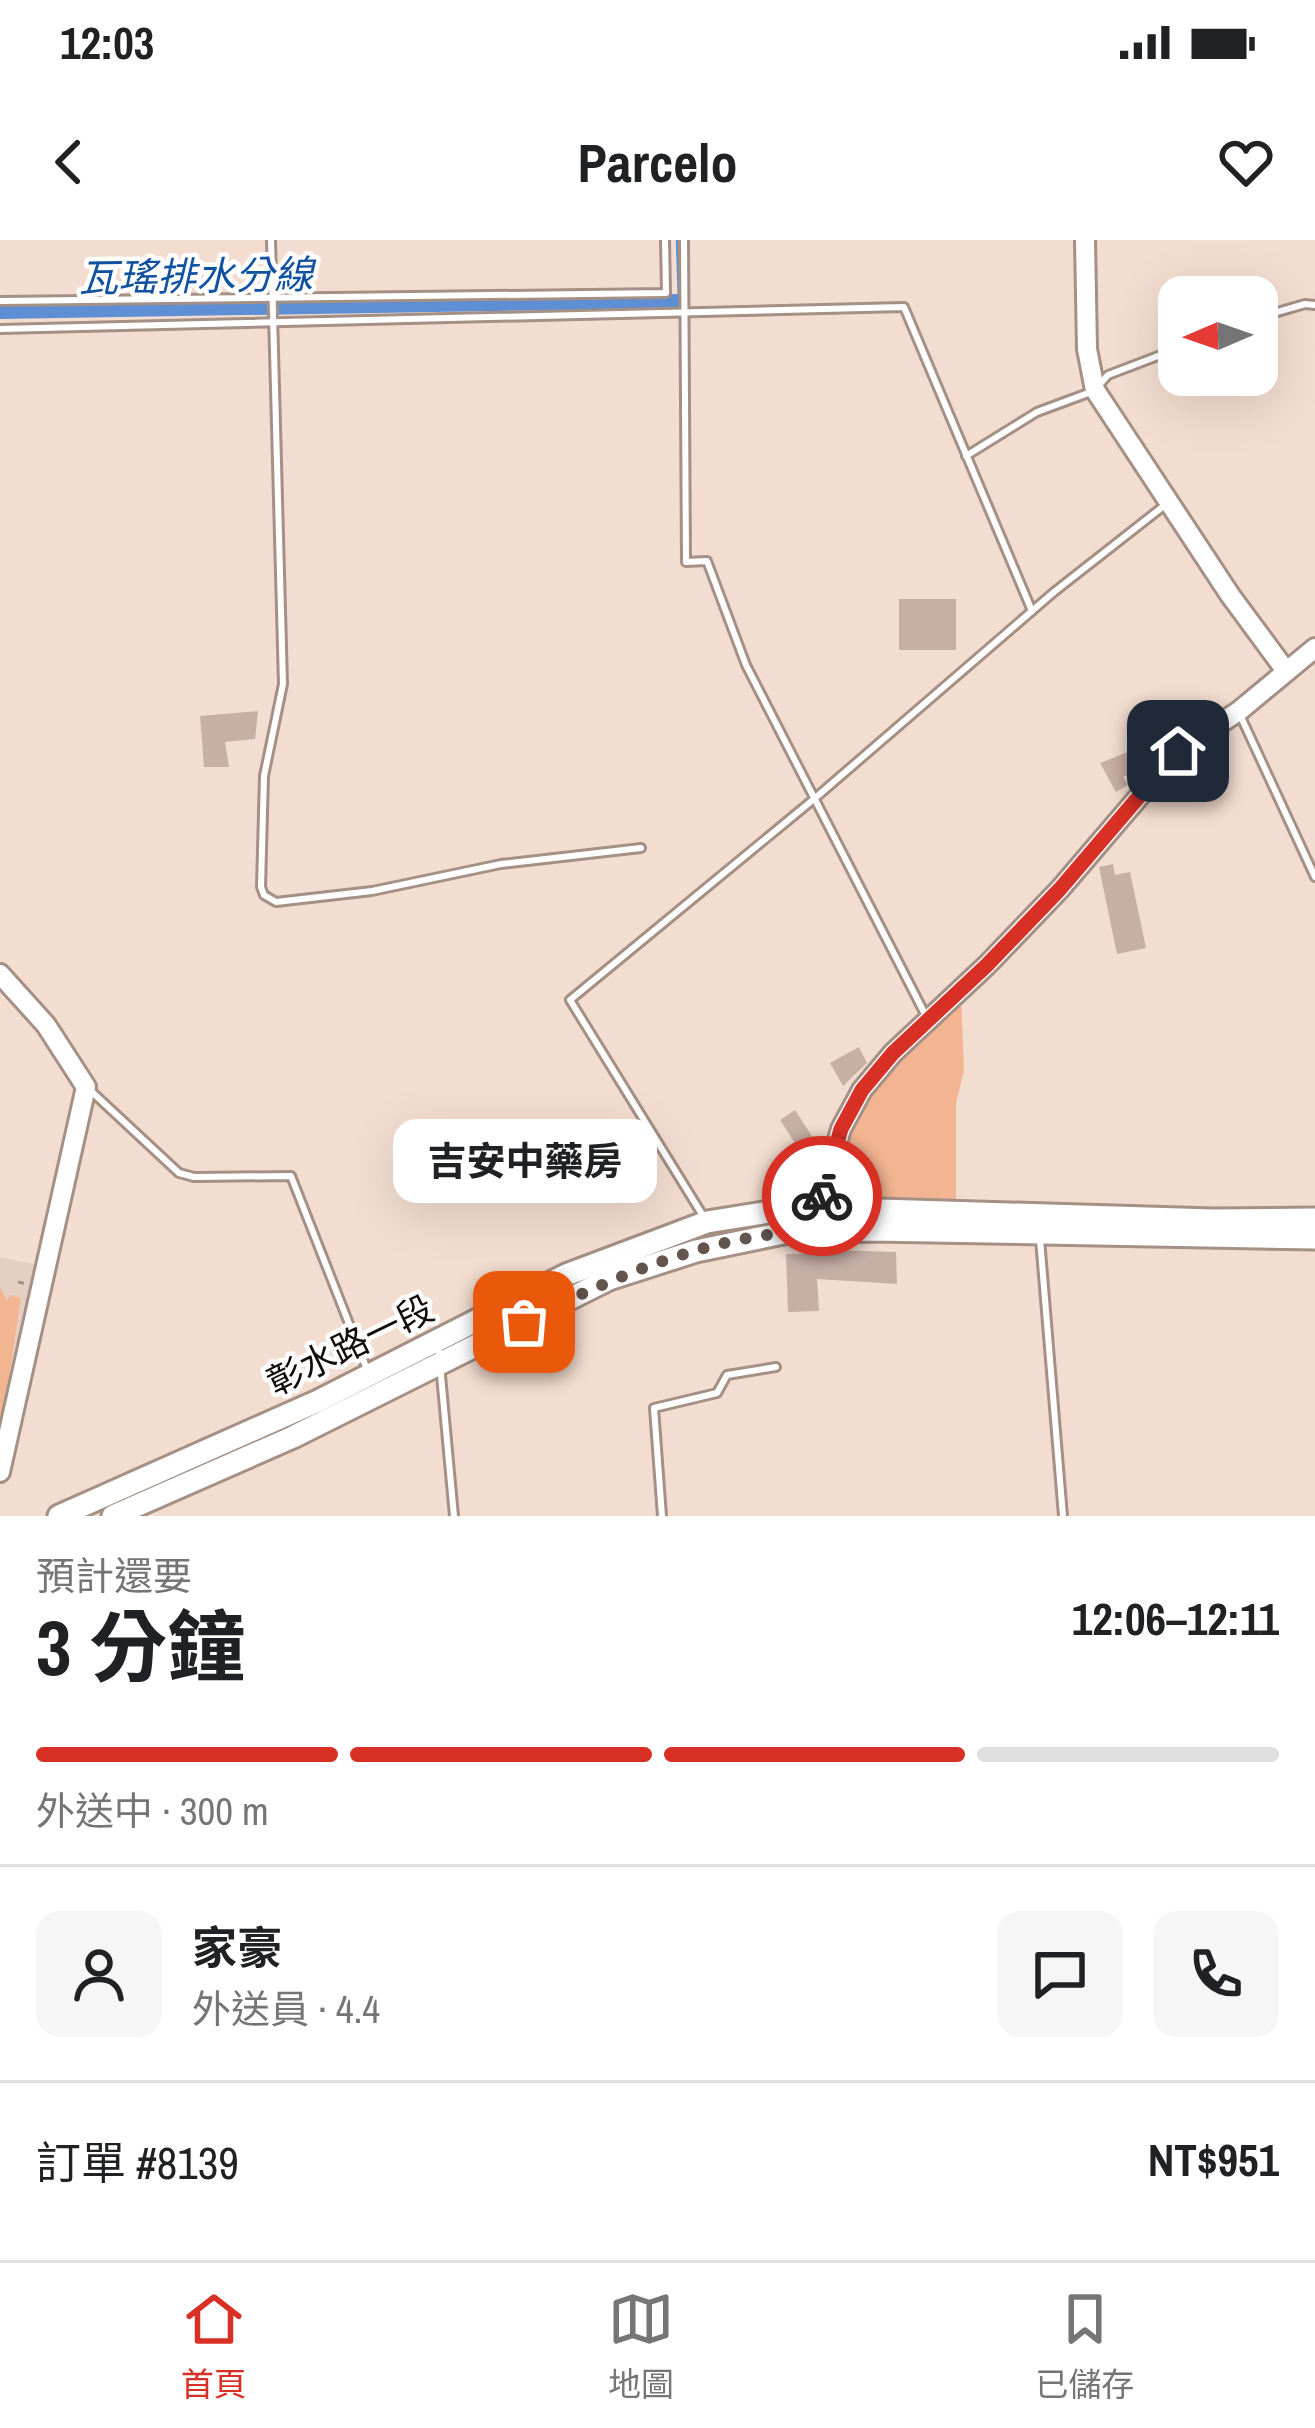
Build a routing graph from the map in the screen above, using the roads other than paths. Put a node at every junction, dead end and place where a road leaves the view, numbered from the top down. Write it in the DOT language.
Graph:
graph roads {
  1 [pos="271,240"];
  2 [pos="665,240"];
  3 [pos="684,240"];
  4 [pos="1085,240"];
  5 [pos="666,293"];
  6 [pos="273,300"];
  7 [pos="0,301"];
  8 [pos="1315,305"];
  9 [pos="686,309"];
  10 [pos="667,310"];
  11 [pos="1278,313"];
  12 [pos="274,322"];
  13 [pos="0,329"];
  14 [pos="1158,356"];
  15 [pos="1095,390"];
  16 [pos="966,455"];
  17 [pos="1168,502"];
  18 [pos="1032,611"];
  19 [pos="1315,648"];
  20 [pos="1286,671"];
  21 [pos="1239,711"];
  22 [pos="814,799"];
  23 [pos="641,848"];
  24 [pos="1315,877"];
  25 [pos="0,974"];
  26 [pos="929,1021"];
  27 [pos="86,1087"];
  28 [pos="1315,1219"];
  29 [pos="815,1220"];
  30 [pos="707,1222"];
  31 [pos="1039,1233"];
  32 [pos="1315,1238"];
  33 [pos="635,1259"];
  34 [pos="438,1340"];
  35 [pos="439,1365"];
  36 [pos="776,1367"];
  37 [pos="369,1376"];
  38 [pos="0,1472"];
  39 [pos="58,1516"];
  40 [pos="113,1516"];
  41 [pos="454,1516"];
  42 [pos="662,1516"];
  43 [pos="1063,1516"];
  1 -- 6 [label="lane"];
  2 -- 5 [label="lane"];
  3 -- 9 [label="lane"];
  4 -- 15 [label="street"];
  5 -- 6 [label="lane"];
  5 -- 10 [label="lane"];
  6 -- 7 [label="lane"];
  6 -- 12 [label="lane"];
  8 -- 11 [label="lane"];
  9 -- 10 [label="lane"];
  9 -- 16 [label="lane"];
  9 -- 22 [label="lane"];
  10 -- 12 [label="lane"];
  12 -- 13 [label="lane"];
  12 -- 23 [label="lane"];
  14 -- 15 [label="lane"];
  15 -- 16 [label="lane"];
  15 -- 17 [label="street"];
  16 -- 18 [label="lane"];
  17 -- 18 [label="lane"];
  17 -- 20 [label="street"];
  18 -- 22 [label="lane"];
  19 -- 20 [label="street"];
  20 -- 21 [label="street"];
  21 -- 24 [label="lane"];
  21 -- 26 [label="street"];
  22 -- 26 [label="lane"];
  22 -- 30 [label="lane"];
  25 -- 27 [label="street"];
  26 -- 29 [label="street"];
  27 -- 37 [label="lane"];
  27 -- 38 [label="street"];
  28 -- 29 [label="main road, 彰水路一段"];
  29 -- 30 [label="main road, 彰水路一段"];
  29 -- 31 [label="main road, 彰水路一段"];
  29 -- 33 [label="main road, 彰水路一段"];
  30 -- 33 [label="main road, 彰水路一段"];
  31 -- 32 [label="main road, 彰水路一段"];
  31 -- 43 [label="lane"];
  33 -- 34 [label="main road, 彰水路一段"];
  33 -- 35 [label="main road, 彰水路一段"];
  34 -- 35 [label="lane"];
  34 -- 37 [label="main road, 彰水路一段"];
  35 -- 40 [label="main road, 彰水路一段"];
  35 -- 41 [label="lane"];
  36 -- 42 [label="lane"];
  37 -- 39 [label="main road, 彰水路一段"];
}
